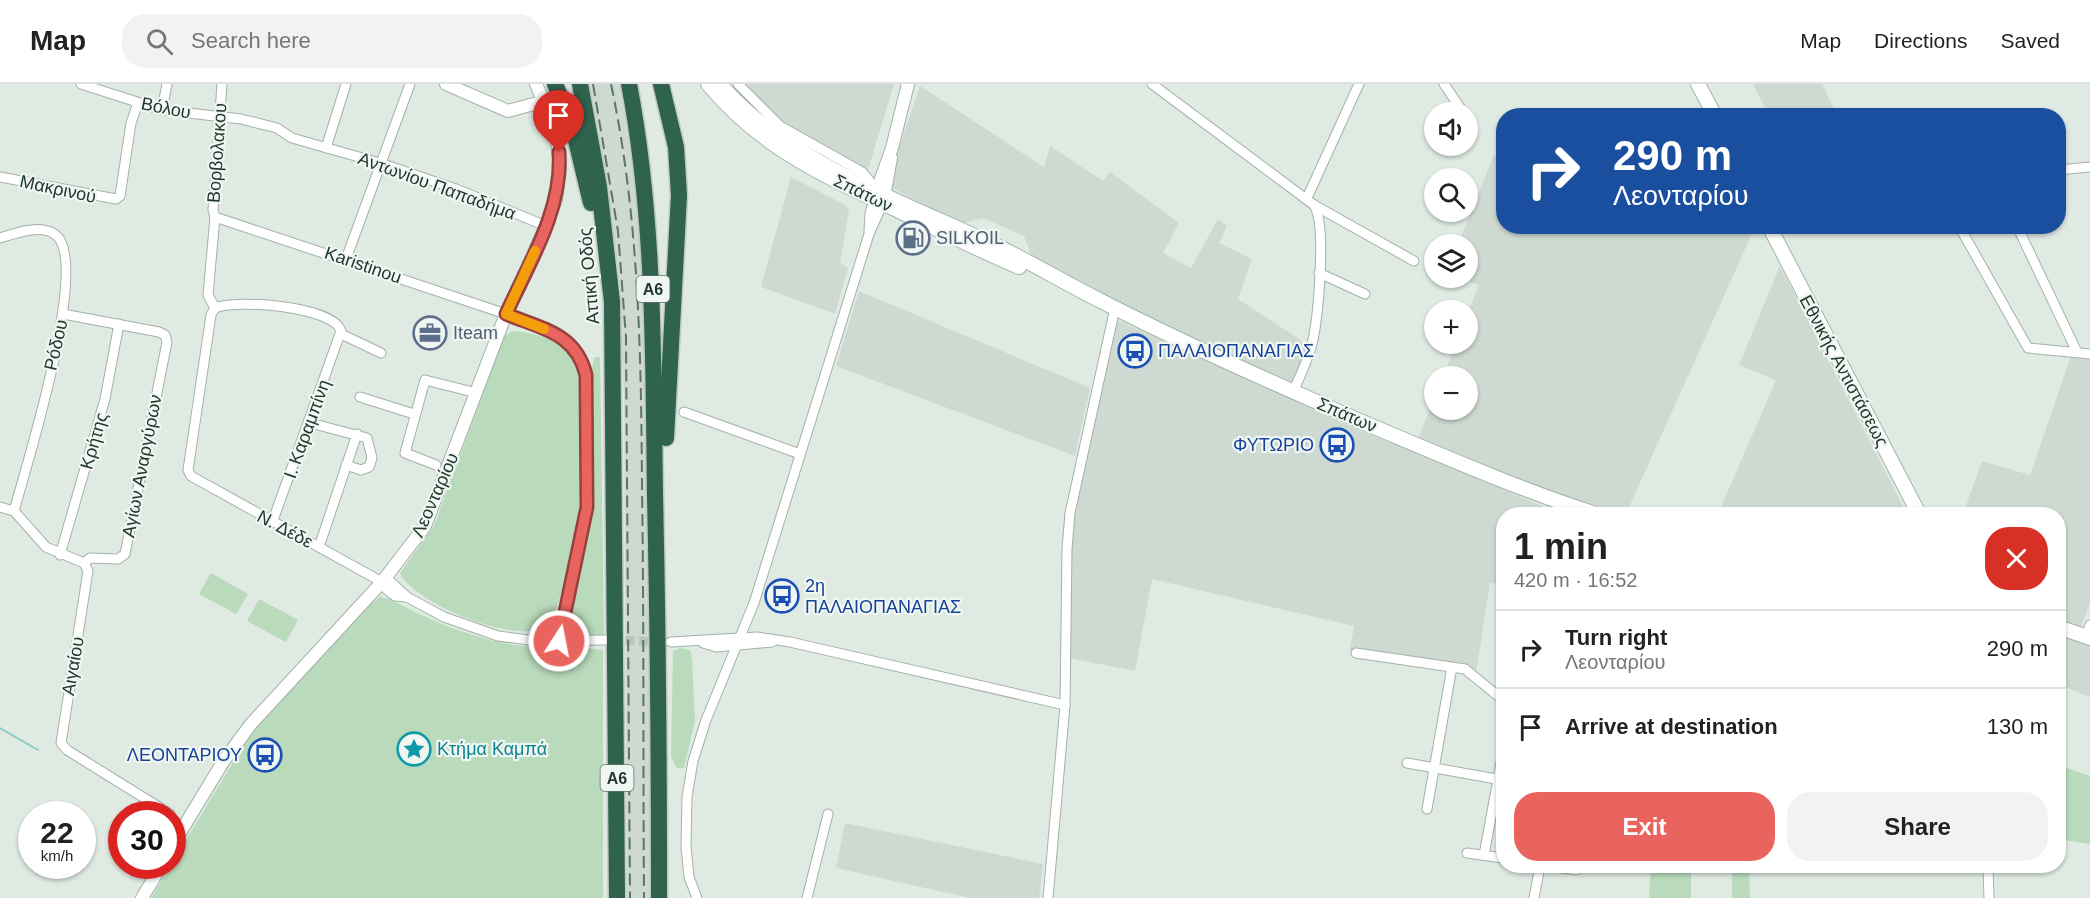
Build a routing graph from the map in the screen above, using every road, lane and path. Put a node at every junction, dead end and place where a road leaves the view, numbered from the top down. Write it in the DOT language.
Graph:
graph roads {
  1 [pos="81,84"];
  2 [pos="167,84"];
  3 [pos="222,84"];
  4 [pos="346,84"];
  5 [pos="410,84"];
  6 [pos="446,84"];
  7 [pos="536,84"];
  8 [pos="555,84"];
  9 [pos="580,84"];
  10 [pos="629,84"];
  11 [pos="708,84"];
  12 [pos="720,84"];
  13 [pos="738,84"];
  14 [pos="908,84"];
  15 [pos="1152,84"];
  16 [pos="1359,84"];
  17 [pos="1444,84"];
  18 [pos="1698,84"];
  19 [pos="664,92"];
  20 [pos="545,101"];
  21 [pos="1456,102"];
  22 [pos="138,104"];
  23 [pos="1711,108"];
  24 [pos="162,110"];
  25 [pos="218,116"];
  26 [pos="326,148"];
  27 [pos="380,163"];
  28 [pos="2090,167"];
  29 [pos="2066,169"];
  30 [pos="0,177"];
  31 [pos="880,196"];
  32 [pos="1311,201"];
  33 [pos="217,218"];
  34 [pos="546,226"];
  35 [pos="1773,234"];
  36 [pos="1964,234"];
  37 [pos="2021,234"];
  38 [pos="0,238"];
  39 [pos="346,259"];
  40 [pos="1414,261"];
  41 [pos="1319,273"];
  42 [pos="1365,294"];
  43 [pos="1109,305"];
  44 [pos="215,308"];
  45 [pos="63,314"];
  46 [pos="506,314"];
  47 [pos="119,324"];
  48 [pos="341,334"];
  49 [pos="2078,351"];
  50 [pos="381,352"];
  51 [pos="2090,354"];
  52 [pos="1293,392"];
  53 [pos="477,393"];
  54 [pos="360,397"];
  55 [pos="614,405"];
  56 [pos="684,412"];
  57 [pos="414,414"];
  58 [pos="318,425"];
  59 [pos="357,434"];
  60 [pos="800,454"];
  61 [pos="346,465"];
  62 [pos="436,465"];
  63 [pos="0,507"];
  64 [pos="1574,507"];
  65 [pos="1915,507"];
  66 [pos="14,511"];
  67 [pos="272,523"];
  68 [pos="319,547"];
  69 [pos="60,555"];
  70 [pos="84,563"];
  71 [pos="384,583"];
  72 [pos="659,598"];
  73 [pos="2066,629"];
  74 [pos="2089,634"];
  75 [pos="604,640"];
  76 [pos="559,641"];
  77 [pos="671,642"];
  78 [pos="738,642"];
  79 [pos="1356,653"];
  80 [pos="1452,667"];
  81 [pos="1496,694"];
  82 [pos="1065,705"];
  83 [pos="1407,763"];
  84 [pos="1436,768"];
  85 [pos="1496,779"];
  86 [pos="1496,799"];
  87 [pos="149,801"];
  88 [pos="1427,809"];
  89 [pos="828,814"];
  90 [pos="186,822"];
  91 [pos="1467,853"];
  92 [pos="1484,855"];
  93 [pos="1496,857"];
  94 [pos="1539,873"];
  95 [pos="1988,873"];
  96 [pos="153,879"];
  97 [pos="142,898"];
  98 [pos="617,898"];
  99 [pos="659,898"];
  100 [pos="697,898"];
  101 [pos="807,898"];
  102 [pos="1048,898"];
  103 [pos="1534,898"];
  104 [pos="1989,898"];
  1 -- 22 [label="street, Βόλου"];
  2 -- 24 [label="street"];
  3 -- 25 [label="street, Βορβολακου"];
  4 -- 26 [label="street"];
  5 -- 27 [label="street"];
  6 -- 20 [label="street"];
  7 -- 20 [label="street, Λεονταρίου"];
  8 -- 55 [label="highway"];
  9 -- 55 [label="highway, Αττική Οδός / Α6"];
  10 -- 72 [label="highway, Α6"];
  11 -- 31 [label="main road, Σπάτων"];
  12 -- 31 [label="main road, Σπάτων"];
  13 -- 31 [label="street"];
  14 -- 31 [label="street"];
  15 -- 32 [label="street"];
  16 -- 32 [label="street"];
  17 -- 21 [label="street"];
  18 -- 23 [label="main road"];
  19 -- 72 [label="highway"];
  20 -- 34 [label="street, Λεονταρίου"];
  22 -- 24 [label="street, Βόλου"];
  22 -- 30 [label="street, Μακρινού"];
  24 -- 25 [label="street, Βόλου"];
  25 -- 26 [label="street, Βόλου"];
  25 -- 33 [label="street, Βορβολακου"];
  26 -- 27 [label="street, Αντωνίου Παπαδήμα"];
  27 -- 34 [label="street, Αντωνίου Παπαδήμα"];
  27 -- 39 [label="street"];
  28 -- 29 [label="street"];
  31 -- 43 [label="main road, Σπάτων"];
  31 -- 60 [label="street"];
  32 -- 40 [label="street"];
  32 -- 41 [label="street"];
  33 -- 39 [label="street, Karistinou"];
  33 -- 44 [label="street, Βορβολακου"];
  34 -- 46 [label="street, Λεονταρίου"];
  35 -- 65 [label="main road, Εθνικής Αντιστάσεως"];
  36 -- 49 [label="street"];
  37 -- 49 [label="street"];
  38 -- 45 [label="street, Ρόδου"];
  39 -- 46 [label="street, Karistinou"];
  41 -- 42 [label="street"];
  41 -- 52 [label="street"];
  43 -- 52 [label="main road, Σπάτων"];
  43 -- 82 [label="street"];
  44 -- 48 [label="street"];
  44 -- 67 [label="street, Ν. Δέδε"];
  45 -- 47 [label="street"];
  45 -- 66 [label="street, Ρόδου"];
  46 -- 53 [label="street, Λεονταρίου"];
  46 -- 76 [label="street, Karistinou"];
  47 -- 69 [label="street, Κρήτης"];
  47 -- 70 [label="street, Αγίων Αναργύρων"];
  48 -- 50 [label="street"];
  48 -- 67 [label="street, Ι. Καραμπίνη"];
  49 -- 51 [label="street"];
  52 -- 64 [label="main road, Σπάτων"];
  53 -- 57 [label="street"];
  53 -- 71 [label="street, Λεονταρίου"];
  54 -- 57 [label="street"];
  55 -- 98 [label="highway, Αττική Οδός / Α6"];
  56 -- 60 [label="street"];
  57 -- 62 [label="street"];
  58 -- 59 [label="street"];
  59 -- 61 [label="street"];
  59 -- 61 [label="street"];
  60 -- 78 [label="street"];
  61 -- 68 [label="street"];
  63 -- 66 [label="street"];
  66 -- 69 [label="street"];
  67 -- 68 [label="street, Ν. Δέδε"];
  68 -- 71 [label="street, Ν. Δέδε"];
  69 -- 70 [label="street"];
  70 -- 87 [label="street, Αιγαίου"];
  71 -- 76 [label="street, Ν. Δέδε"];
  71 -- 90 [label="street, Λεονταρίου"];
  72 -- 99 [label="highway, Α6"];
  73 -- 74 [label="main road"];
  75 -- 76 [label="street, Ν. Δέδε"];
  77 -- 78 [label="street"];
  78 -- 82 [label="street"];
  78 -- 100 [label="street"];
  79 -- 80 [label="street"];
  80 -- 81 [label="street"];
  80 -- 84 [label="street"];
  82 -- 102 [label="street"];
  83 -- 84 [label="street"];
  84 -- 85 [label="street"];
  84 -- 88 [label="street"];
  86 -- 92 [label="street"];
  89 -- 101 [label="street"];
  91 -- 92 [label="street"];
  92 -- 93 [label="street"];
  94 -- 103 [label="street"];
  95 -- 104 [label="street"];
  96 -- 97 [label="street"];
}
